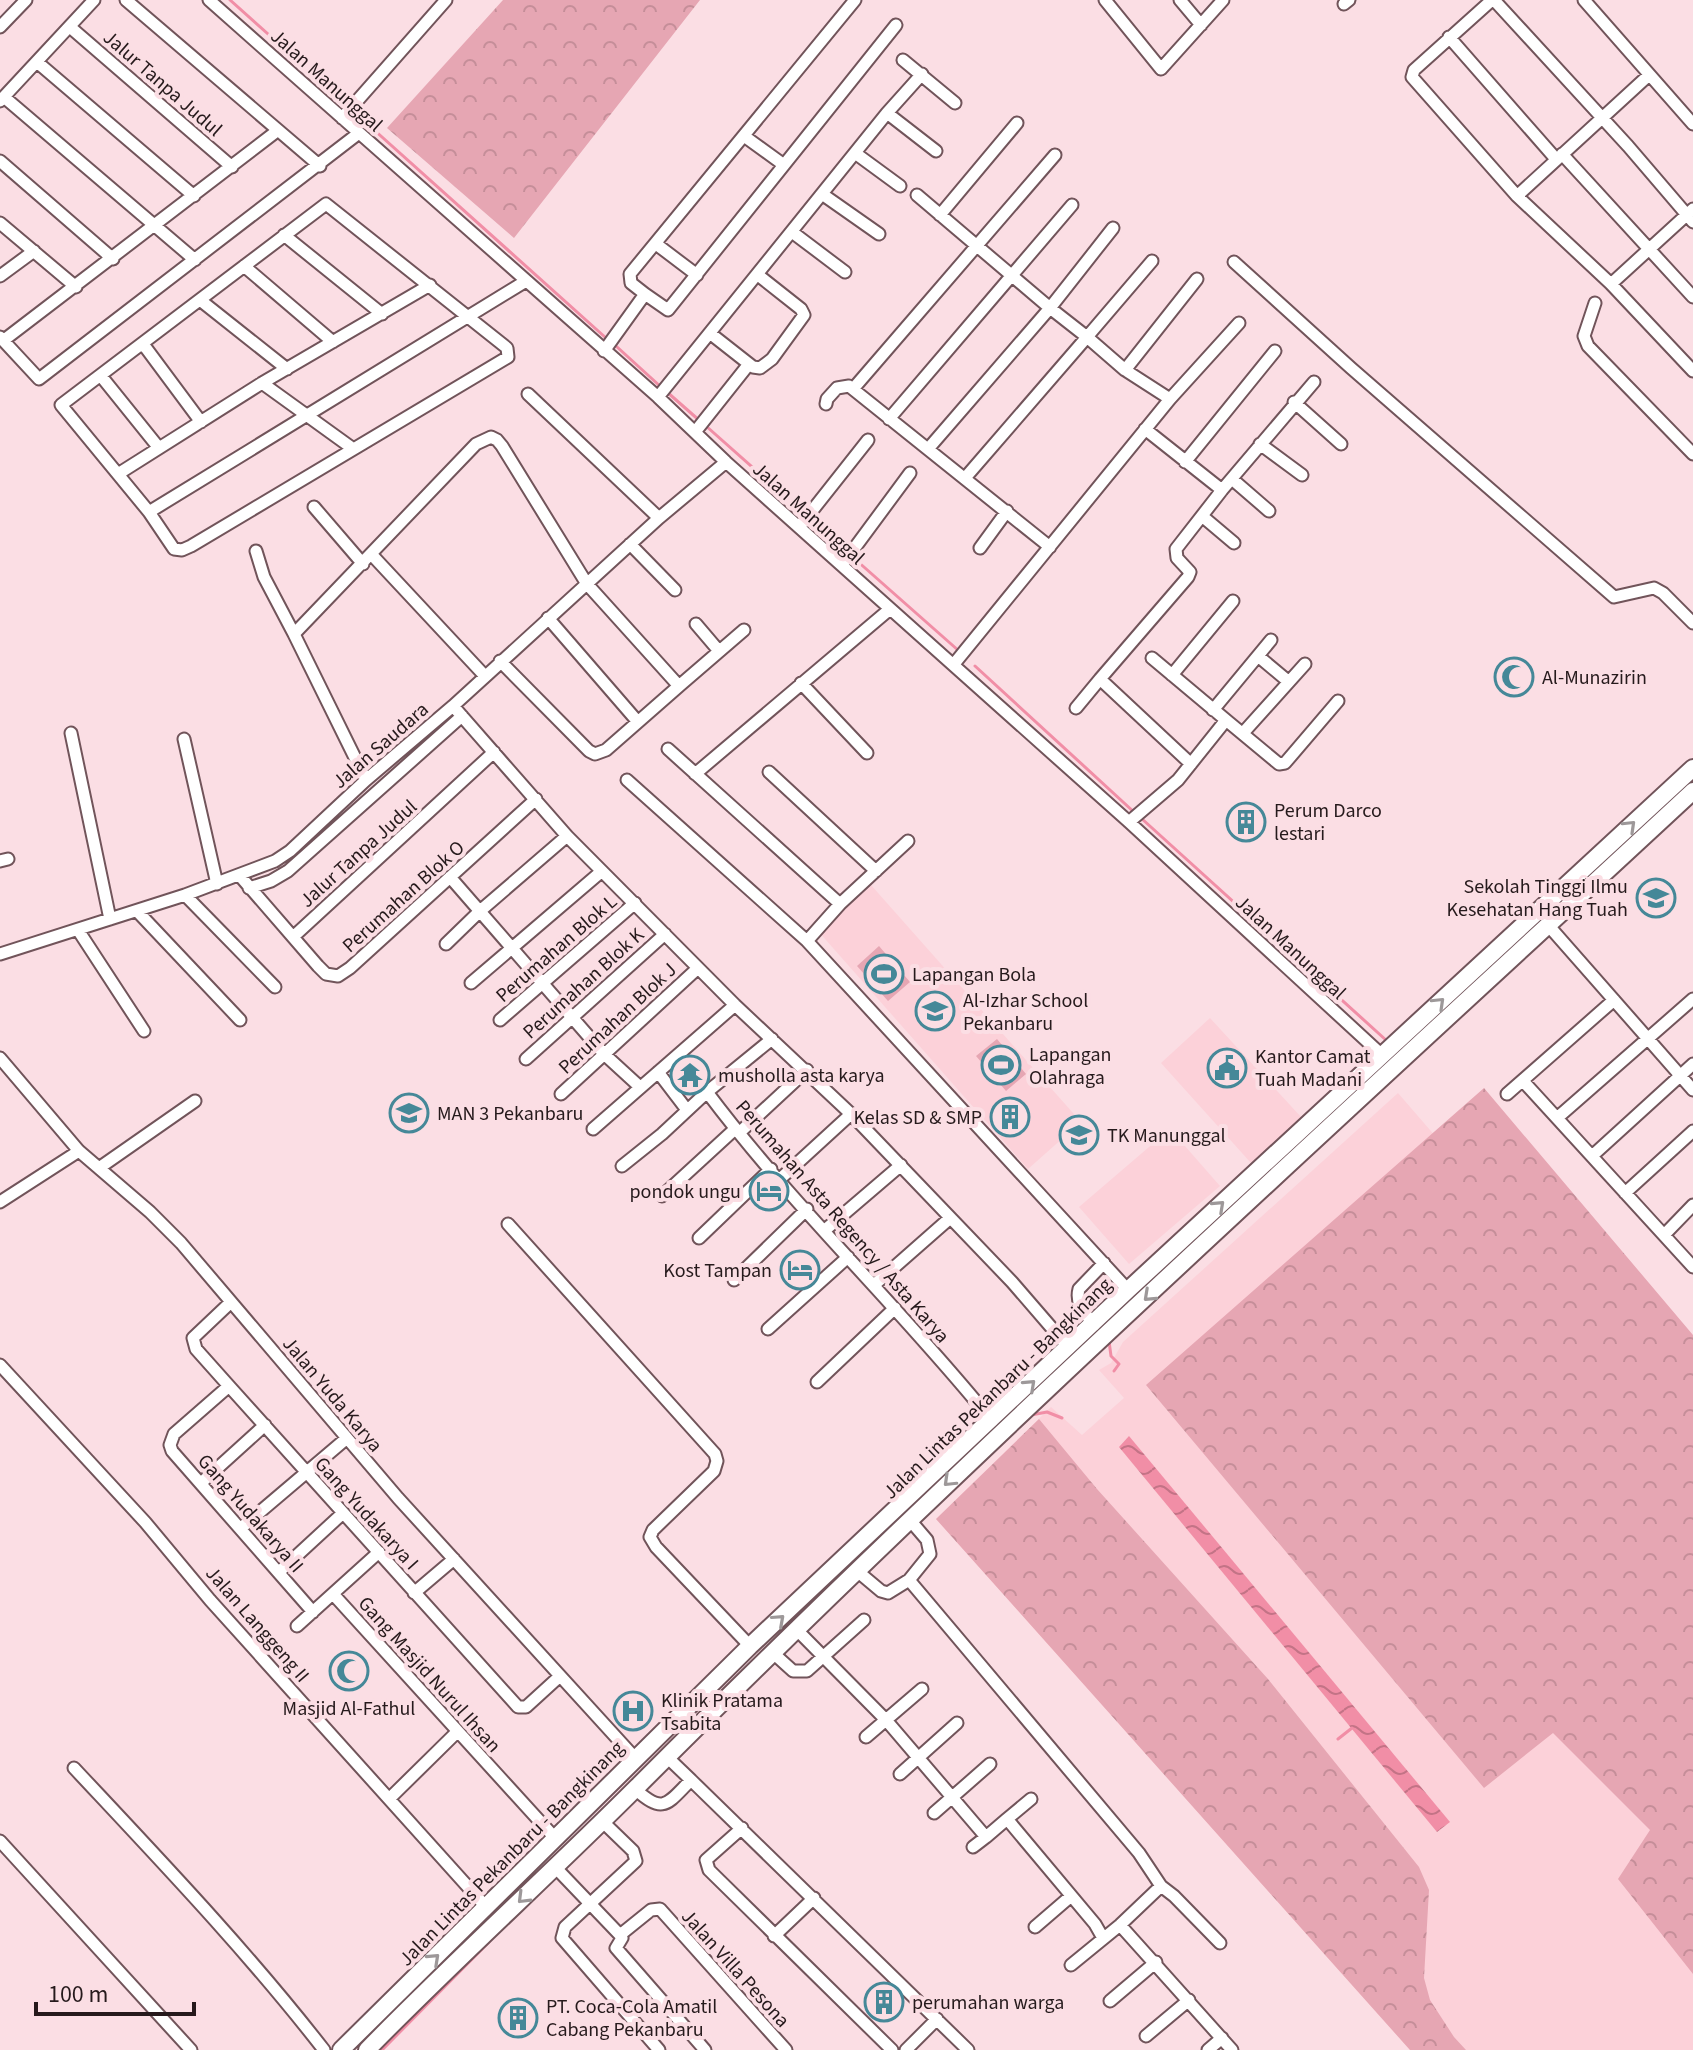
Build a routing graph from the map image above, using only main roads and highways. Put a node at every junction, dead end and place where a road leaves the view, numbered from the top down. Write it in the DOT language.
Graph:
graph roads {
  1 [pos="1693,768"];
  2 [pos="1693,791"];
  3 [pos="1281,1160"];
  4 [pos="1260,1179"];
  5 [pos="377,2012"];
  6 [pos="391,2025"];
  7 [pos="341,2050"];
  8 [pos="367,2050"];
  3 -- 1 [label="highway, Jalan Lintas Pekanbaru - Bangkinang, one-way"];
  2 -- 3 [label="highway, Jalan Lintas Pekanbaru - Bangkinang"];
  3 -- 4 [label="highway, Jalan Lintas Pekanbaru - Bangkinang"];
  5 -- 4 [label="highway, Jalan Lintas Pekanbaru - Bangkinang, one-way"];
  4 -- 6 [label="highway, Jalan Lintas Pekanbaru - Bangkinang, one-way"];
  5 -- 6 [label="highway"];
  5 -- 7 [label="highway, Jalan Lintas Pekanbaru - Bangkinang"];
  6 -- 8 [label="highway, Jalan Lintas Pekanbaru - Bangkinang"];
}
